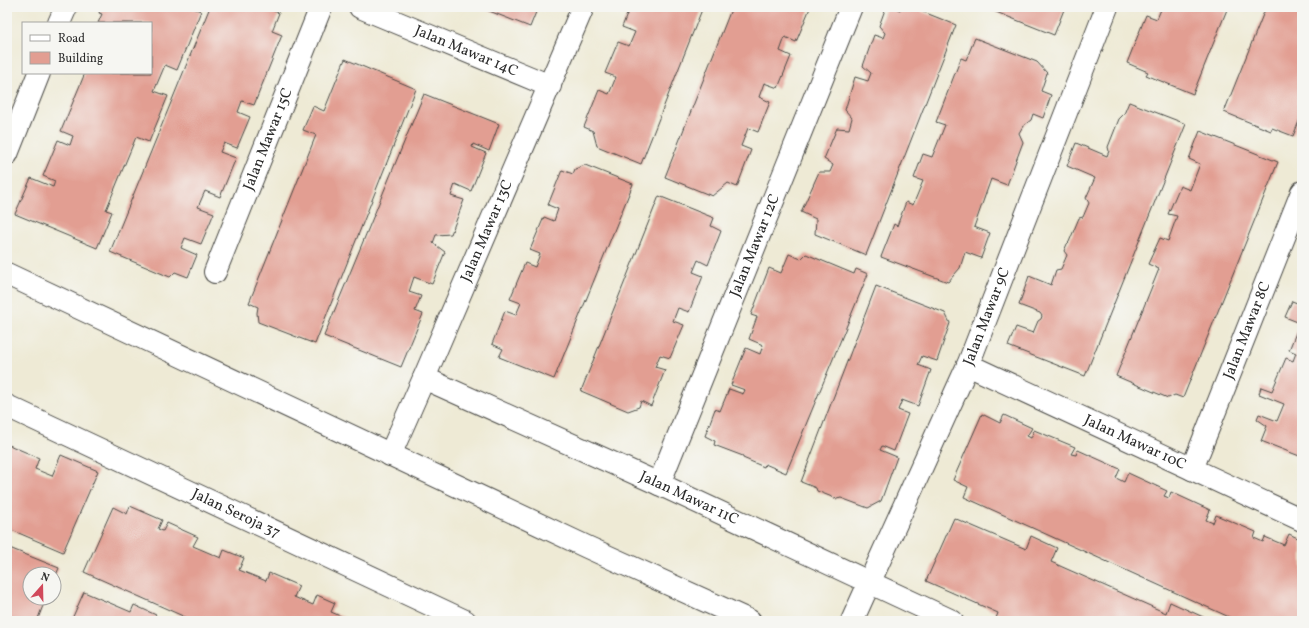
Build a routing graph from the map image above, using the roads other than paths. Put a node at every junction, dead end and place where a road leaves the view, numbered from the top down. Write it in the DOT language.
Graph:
graph roads {
  1 [pos="66,7"];
  2 [pos="321,7"];
  3 [pos="360,7"];
  4 [pos="582,7"];
  5 [pos="851,7"];
  6 [pos="1107,7"];
  7 [pos="59,22"];
  8 [pos="39,74"];
  9 [pos="550,86"];
  10 [pos="7,154"];
  11 [pos="1302,192"];
  12 [pos="215,272"];
  13 [pos="7,274"];
  14 [pos="968,365"];
  15 [pos="424,378"];
  16 [pos="7,406"];
  17 [pos="390,455"];
  18 [pos="1192,469"];
  19 [pos="659,484"];
  20 [pos="1302,520"];
  21 [pos="870,583"];
  22 [pos="431,614"];
  23 [pos="465,621"];
  24 [pos="750,621"];
  25 [pos="852,621"];
  26 [pos="952,621"];
  1 -- 7 [label="street"];
  2 -- 12 [label="street, Jalan Mawar 15C"];
  3 -- 9 [label="street, Jalan Mawar 14C"];
  4 -- 9 [label="street, Jalan Mawar 13C"];
  5 -- 19 [label="street, Jalan Mawar 12C"];
  6 -- 14 [label="street, Jalan Mawar 9C"];
  8 -- 10 [label="street"];
  9 -- 15 [label="street, Jalan Mawar 13C"];
  11 -- 18 [label="street, Jalan Mawar 8C"];
  13 -- 17 [label="street"];
  14 -- 18 [label="street, Jalan Mawar 10C"];
  14 -- 21 [label="street, Jalan Mawar 9C"];
  15 -- 17 [label="street, Jalan Mawar 13C"];
  15 -- 19 [label="street, Jalan Mawar 11C"];
  16 -- 22 [label="street, Jalan Seroja 37"];
  17 -- 24 [label="street"];
  18 -- 20 [label="street, Jalan Mawar 10C"];
  19 -- 21 [label="street, Jalan Mawar 11C"];
  21 -- 25 [label="street, Jalan Mawar 9C"];
  21 -- 26 [label="street, Jalan Mawar 11C"];
  22 -- 23 [label="street, Jalan Seroja 37"];
}
